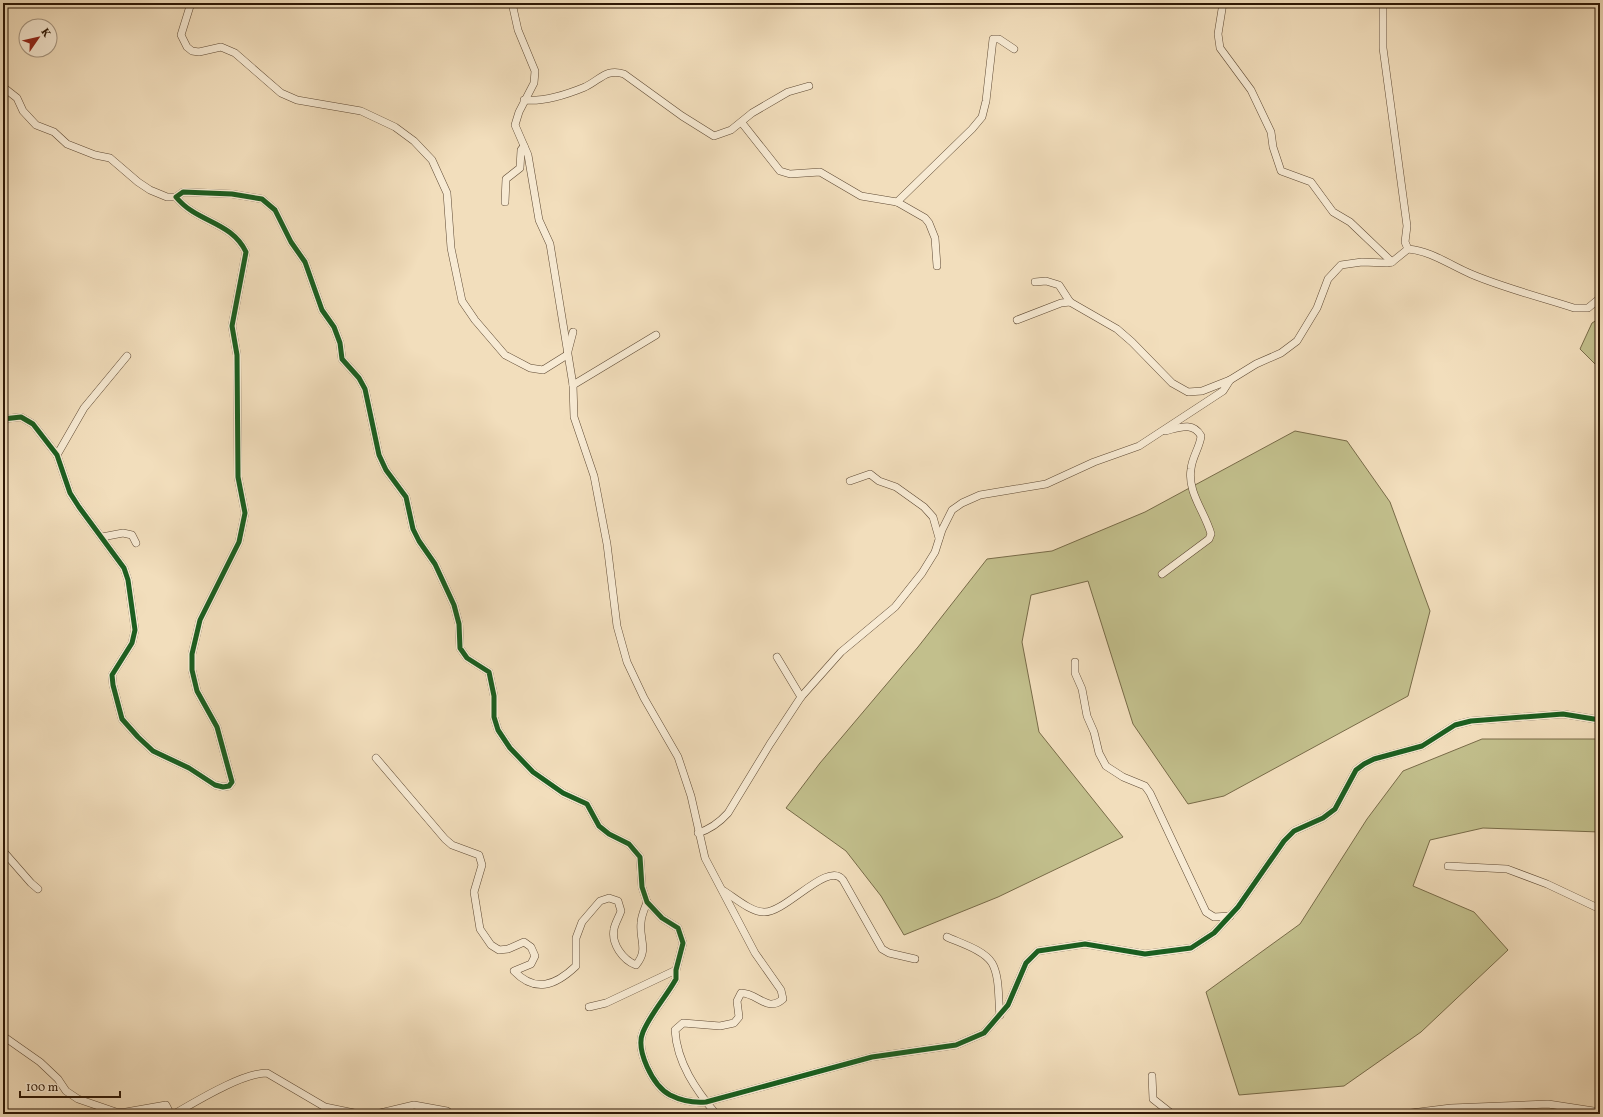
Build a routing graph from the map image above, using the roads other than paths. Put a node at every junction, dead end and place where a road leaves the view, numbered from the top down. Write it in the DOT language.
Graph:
graph roads {
  1 [pos="191,3"];
  2 [pos="512,3"];
  3 [pos="1222,3"];
  4 [pos="1383,3"];
  5 [pos="1014,49"];
  6 [pos="810,86"];
  7 [pos="3,88"];
  8 [pos="524,100"];
  9 [pos="742,123"];
  10 [pos="524,146"];
  11 [pos="176,197"];
  12 [pos="505,202"];
  13 [pos="897,202"];
  14 [pos="1408,249"];
  15 [pos="1392,262"];
  16 [pos="937,266"];
  17 [pos="1035,282"];
  18 [pos="1600,298"];
  19 [pos="1070,302"];
  20 [pos="1017,320"];
  21 [pos="573,332"];
  22 [pos="656,335"];
  23 [pos="567,355"];
  24 [pos="127,356"];
  25 [pos="1230,380"];
  26 [pos="573,385"];
  27 [pos="3,419"];
  28 [pos="1161,433"];
  29 [pos="57,455"];
  30 [pos="850,481"];
  31 [pos="102,537"];
  32 [pos="939,542"];
  33 [pos="136,543"];
  34 [pos="1162,574"];
  35 [pos="777,657"];
  36 [pos="1075,662"];
  37 [pos="801,698"];
  38 [pos="1600,720"];
  39 [pos="376,758"];
  40 [pos="698,833"];
  41 [pos="3,851"];
  42 [pos="1448,866"];
  43 [pos="38,889"];
  44 [pos="722,890"];
  45 [pos="647,902"];
  46 [pos="1600,909"];
  47 [pos="1230,916"];
  48 [pos="3,917"];
  49 [pos="3,925"];
  50 [pos="947,937"];
  51 [pos="915,960"];
  52 [pos="676,970"];
  53 [pos="589,1007"];
  54 [pos="1000,1015"];
  55 [pos="3,1036"];
  56 [pos="1152,1076"];
  57 [pos="706,1102"];
  58 [pos="1600,1112"];
  59 [pos="168,1114"];
  60 [pos="174,1114"];
  61 [pos="359,1114"];
  62 [pos="376,1114"];
  63 [pos="451,1114"];
  64 [pos="716,1114"];
  65 [pos="1172,1114"];
  66 [pos="1403,1114"];
  1 -- 23 [label="street"];
  2 -- 8 [label="street"];
  3 -- 15 [label="street"];
  4 -- 14 [label="street"];
  5 -- 13 [label="street"];
  6 -- 9 [label="street"];
  7 -- 11 [label="street"];
  8 -- 9 [label="street"];
  8 -- 10 [label="street"];
  9 -- 13 [label="street"];
  10 -- 12 [label="street"];
  10 -- 23 [label="street"];
  11 -- 31 [label="street"];
  11 -- 45 [label="street"];
  13 -- 16 [label="street"];
  14 -- 15 [label="street"];
  14 -- 18 [label="street"];
  15 -- 25 [label="street"];
  17 -- 19 [label="street"];
  19 -- 20 [label="street"];
  19 -- 25 [label="street"];
  21 -- 23 [label="street"];
  22 -- 26 [label="street"];
  23 -- 26 [label="street"];
  24 -- 29 [label="street"];
  25 -- 28 [label="street"];
  26 -- 40 [label="street"];
  27 -- 29 [label="street"];
  28 -- 32 [label="street"];
  28 -- 34 [label="street"];
  29 -- 31 [label="street"];
  30 -- 32 [label="street"];
  31 -- 33 [label="street"];
  32 -- 37 [label="street"];
  35 -- 37 [label="street"];
  36 -- 47 [label="street"];
  37 -- 40 [label="street"];
  38 -- 47 [label="street"];
  39 -- 45 [label="street"];
  40 -- 44 [label="street"];
  41 -- 43 [label="street"];
  42 -- 46 [label="street"];
  44 -- 51 [label="street"];
  44 -- 57 [label="street"];
  45 -- 52 [label="street"];
  47 -- 54 [label="street"];
  48 -- 49 [label="street"];
  50 -- 54 [label="street"];
  52 -- 53 [label="street"];
  52 -- 57 [label="street"];
  54 -- 57 [label="street"];
  55 -- 59 [label="street"];
  56 -- 65 [label="street"];
  57 -- 64 [label="street"];
  58 -- 66 [label="street"];
  60 -- 61 [label="street"];
  62 -- 63 [label="street"];
}
